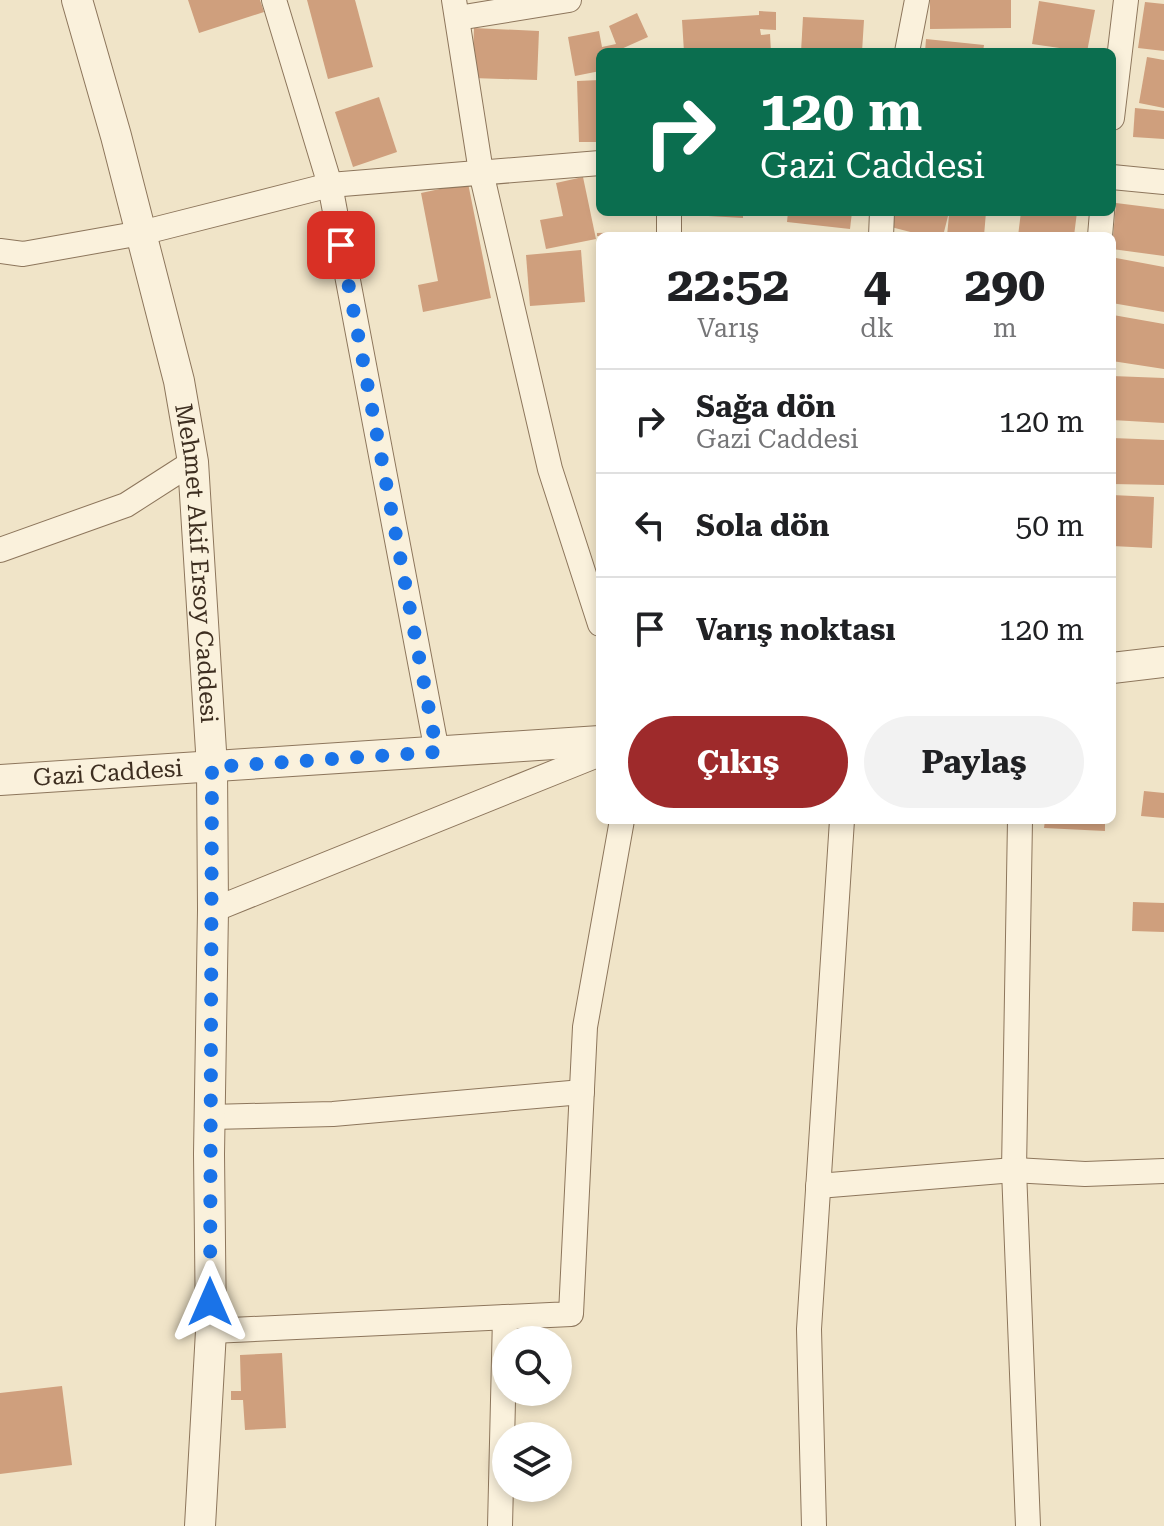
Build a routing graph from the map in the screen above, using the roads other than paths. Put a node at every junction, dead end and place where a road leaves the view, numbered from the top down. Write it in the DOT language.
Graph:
graph roads {
  1 [pos="77,0"];
  2 [pos="274,0"];
  3 [pos="569,0"];
  4 [pos="917,0"];
  5 [pos="1126,0"];
  6 [pos="456,9"];
  7 [pos="908,48"];
  8 [pos="1116,84"];
  9 [pos="596,163"];
  10 [pos="481,172"];
  11 [pos="1116,177"];
  12 [pos="1164,182"];
  13 [pos="330,185"];
  14 [pos="141,233"];
  15 [pos="0,251"];
  16 [pos="193,462"];
  17 [pos="0,550"];
  18 [pos="596,612"];
  19 [pos="1164,662"];
  20 [pos="1116,668"];
  21 [pos="596,741"];
  22 [pos="437,752"];
  23 [pos="596,756"];
  24 [pos="212,767"];
  25 [pos="0,780"];
  26 [pos="621,824"];
  27 [pos="842,824"];
  28 [pos="1020,824"];
  29 [pos="213,910"];
  30 [pos="582,1092"];
  31 [pos="210,1117"];
  32 [pos="1014,1170"];
  33 [pos="1164,1171"];
  34 [pos="818,1186"];
  35 [pos="505,1317"];
  36 [pos="211,1331"];
  37 [pos="807,1525"];
  38 [pos="200,1526"];
  39 [pos="500,1526"];
  40 [pos="1028,1526"];
  1 -- 14 [label="street, Mehmet Akif Ersoy Caddesi"];
  2 -- 13 [label="street"];
  3 -- 6 [label="street"];
  4 -- 7 [label="street"];
  5 -- 8 [label="street"];
  6 -- 10 [label="street"];
  9 -- 10 [label="street"];
  10 -- 13 [label="street"];
  10 -- 18 [label="street"];
  11 -- 12 [label="street"];
  13 -- 14 [label="street"];
  13 -- 22 [label="street"];
  14 -- 15 [label="street"];
  14 -- 16 [label="street, Mehmet Akif Ersoy Caddesi"];
  16 -- 17 [label="street"];
  16 -- 24 [label="street, Mehmet Akif Ersoy Caddesi"];
  19 -- 20 [label="street"];
  21 -- 22 [label="street, Gazi Caddesi"];
  22 -- 24 [label="street, Gazi Caddesi"];
  23 -- 29 [label="street"];
  24 -- 25 [label="street, Gazi Caddesi"];
  24 -- 29 [label="street, Mehmet Akif Ersoy Caddesi"];
  26 -- 30 [label="street"];
  27 -- 34 [label="street"];
  28 -- 32 [label="street"];
  29 -- 31 [label="street, Mehmet Akif Ersoy Caddesi"];
  30 -- 31 [label="street"];
  30 -- 35 [label="street"];
  31 -- 36 [label="street, Mehmet Akif Ersoy Caddesi"];
  32 -- 33 [label="street"];
  32 -- 34 [label="street"];
  32 -- 40 [label="street"];
  34 -- 37 [label="street"];
  35 -- 36 [label="street"];
  35 -- 39 [label="street"];
  36 -- 38 [label="street, Mehmet Akif Ersoy Caddesi"];
}
